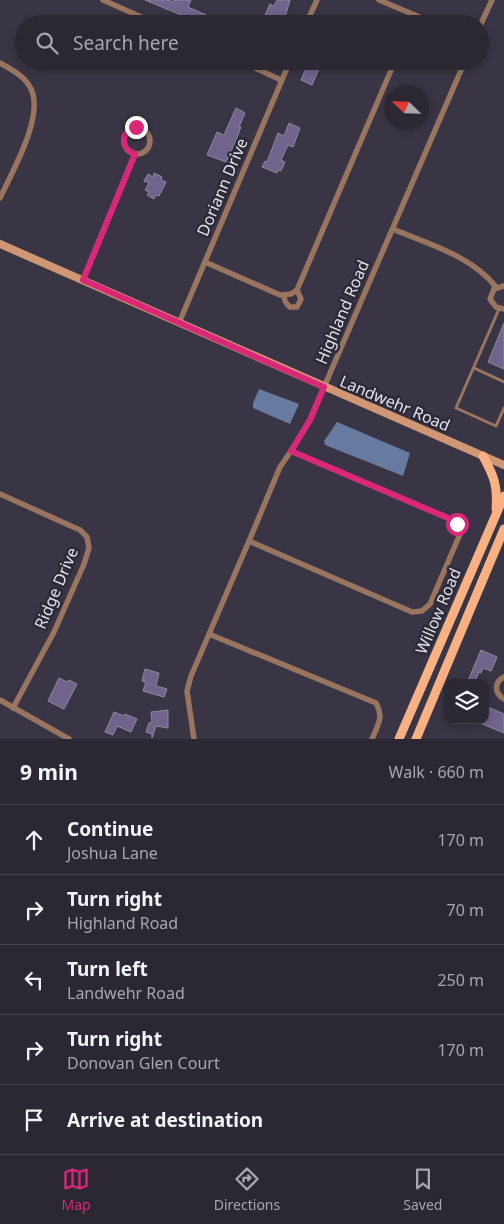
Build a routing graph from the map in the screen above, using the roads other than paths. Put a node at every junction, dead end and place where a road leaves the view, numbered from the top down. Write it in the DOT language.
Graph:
graph roads {
  1 [pos="103,0"];
  2 [pos="316,0"];
  3 [pos="380,0"];
  4 [pos="492,0"];
  5 [pos="137,15"];
  6 [pos="310,15"];
  7 [pos="415,15"];
  8 [pos="485,15"];
  9 [pos="0,64"];
  10 [pos="259,70"];
  11 [pos="286,70"];
  12 [pos="391,70"];
  13 [pos="461,70"];
  14 [pos="281,80"];
  15 [pos="135,154"];
  16 [pos="0,198"];
  17 [pos="393,229"];
  18 [pos="0,244"];
  19 [pos="205,262"];
  20 [pos="83,280"];
  21 [pos="504,286"];
  22 [pos="496,287"];
  23 [pos="297,290"];
  24 [pos="284,295"];
  25 [pos="501,309"];
  26 [pos="179,323"];
  27 [pos="474,368"];
  28 [pos="504,382"];
  29 [pos="324,387"];
  30 [pos="504,408"];
  31 [pos="291,451"];
  32 [pos="483,456"];
  33 [pos="504,465"];
  34 [pos="0,494"];
  35 [pos="504,496"];
  36 [pos="495,517"];
  37 [pos="504,530"];
  38 [pos="250,541"];
  39 [pos="209,634"];
  40 [pos="504,677"];
  41 [pos="504,699"];
  42 [pos="0,700"];
  43 [pos="13,708"];
  44 [pos="69,739"];
  45 [pos="194,739"];
  46 [pos="372,739"];
  47 [pos="399,739"];
  48 [pos="416,739"];
  1 -- 5 [label="street"];
  2 -- 6 [label="street"];
  3 -- 7 [label="street"];
  4 -- 8 [label="street"];
  9 -- 16 [label="street"];
  10 -- 14 [label="street"];
  11 -- 14 [label="street, Doriann Drive"];
  12 -- 23 [label="street"];
  13 -- 17 [label="street, Highland Road"];
  14 -- 19 [label="street, Doriann Drive"];
  15 -- 15 [label="street"];
  15 -- 20 [label="street"];
  17 -- 22 [label="street"];
  17 -- 29 [label="street, Highland Road"];
  18 -- 20 [label="main road, Landwehr Road"];
  19 -- 24 [label="street"];
  19 -- 26 [label="street, Doriann Drive"];
  20 -- 26 [label="main road, Landwehr Road"];
  21 -- 22 [label="street"];
  22 -- 25 [label="street"];
  23 -- 24 [label="street"];
  23 -- 24 [label="street"];
  25 -- 27 [label="lane"];
  26 -- 29 [label="main road, Landwehr Road"];
  27 -- 28 [label="lane"];
  27 -- 30 [label="lane"];
  29 -- 31 [label="street, Highland Road"];
  29 -- 32 [label="main road, Landwehr Road"];
  31 -- 38 [label="street, Highland Road"];
  31 -- 38 [label="street"];
  32 -- 33 [label="main road, Landwehr Road"];
  32 -- 36 [label="main road"];
  34 -- 43 [label="street, Ridge Drive"];
  35 -- 36 [label="main road, Willow Road"];
  36 -- 47 [label="main road, Willow Road"];
  37 -- 48 [label="main road, Willow Road"];
  38 -- 39 [label="street, Highland Road"];
  39 -- 45 [label="street, Highland Road"];
  39 -- 46 [label="street"];
  40 -- 41 [label="street"];
  42 -- 43 [label="street"];
  43 -- 44 [label="street"];
}
